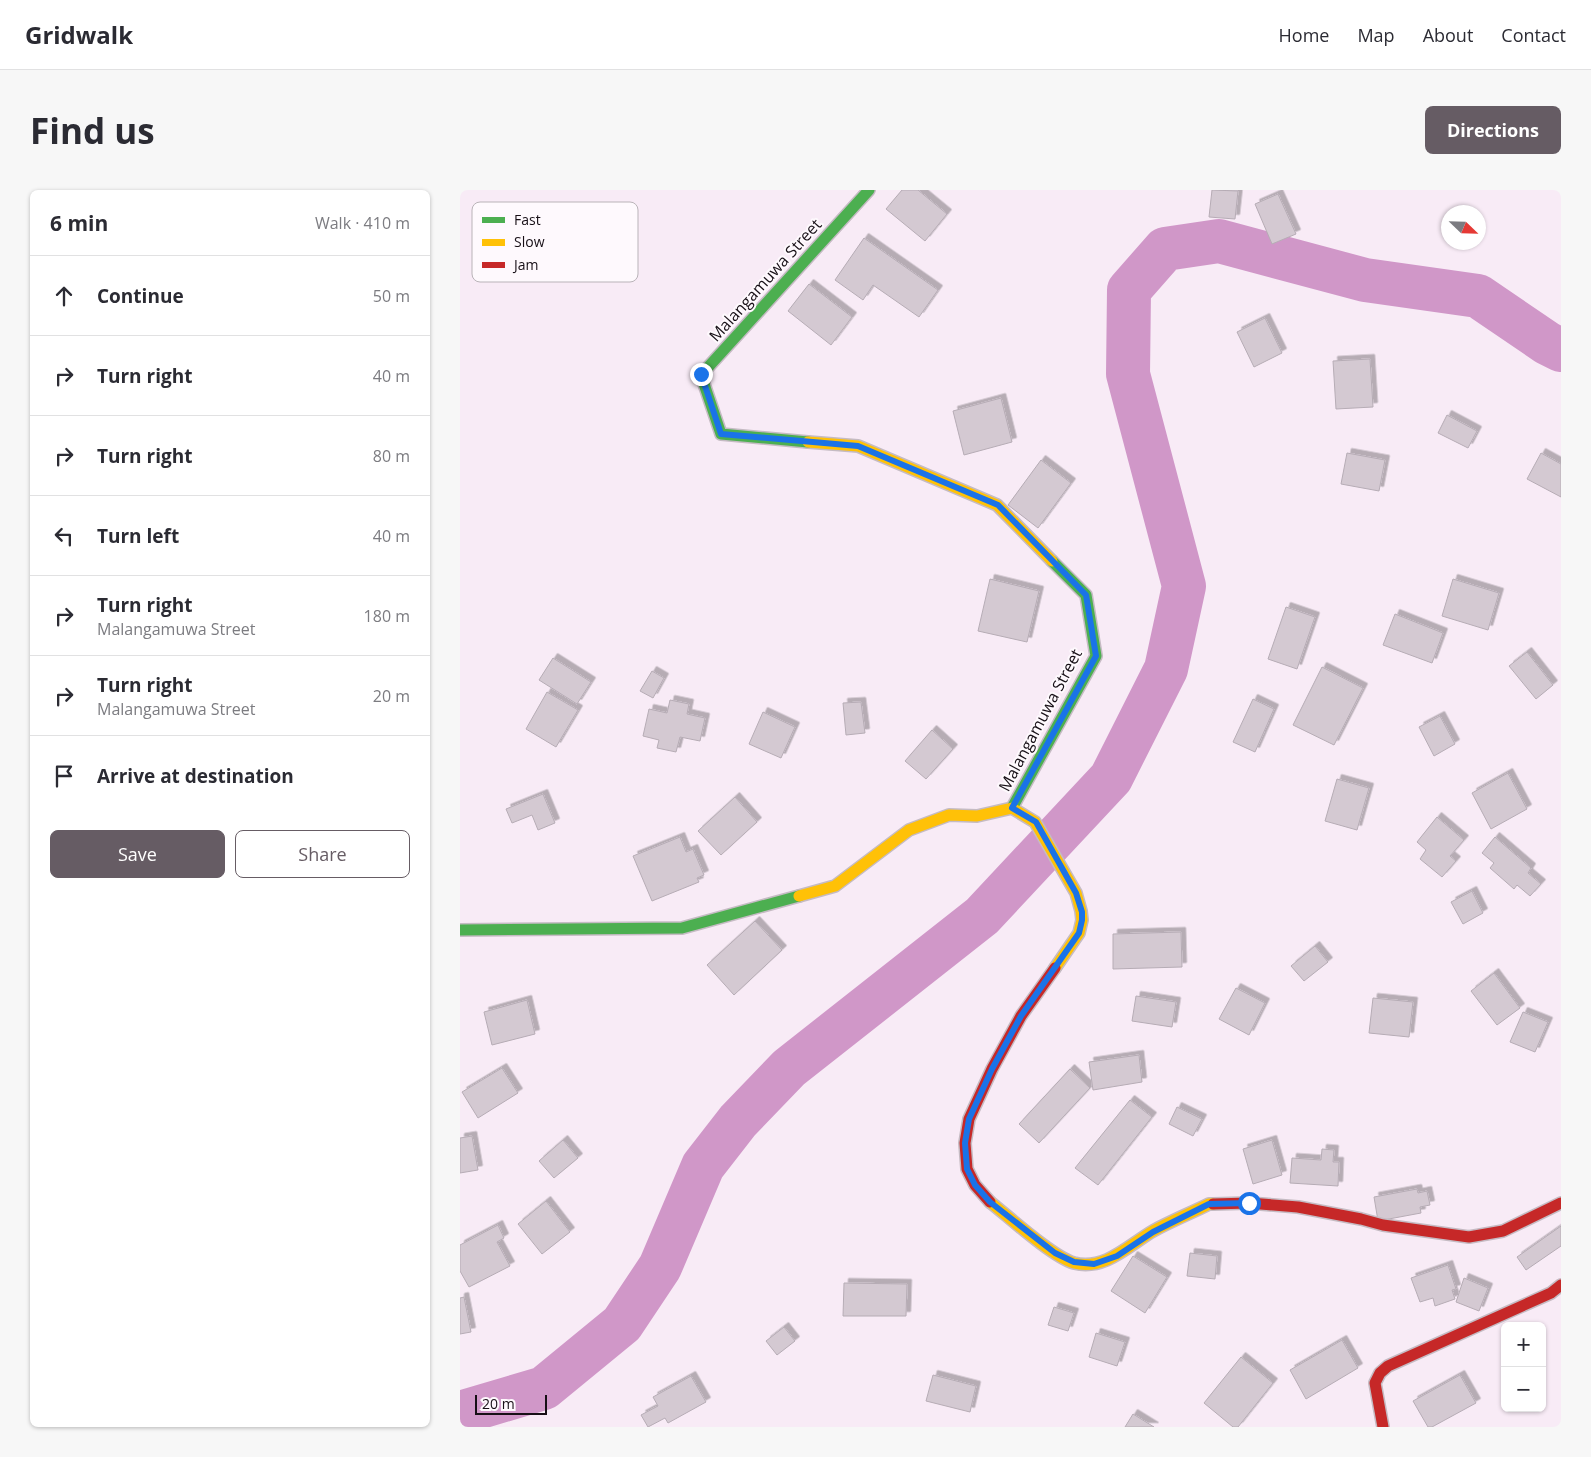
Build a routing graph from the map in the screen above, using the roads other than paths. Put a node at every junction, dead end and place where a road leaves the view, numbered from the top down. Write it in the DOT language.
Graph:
graph roads {
  1 [pos="869,190"];
  2 [pos="1012,808"];
  3 [pos="460,930"];
  4 [pos="1561,1203"];
  5 [pos="1561,1285"];
  6 [pos="1383,1427"];
  1 -- 2 [label="street, Malangamuwa Street"];
  2 -- 3 [label="street"];
  2 -- 4 [label="street"];
  5 -- 6 [label="street"];
}
